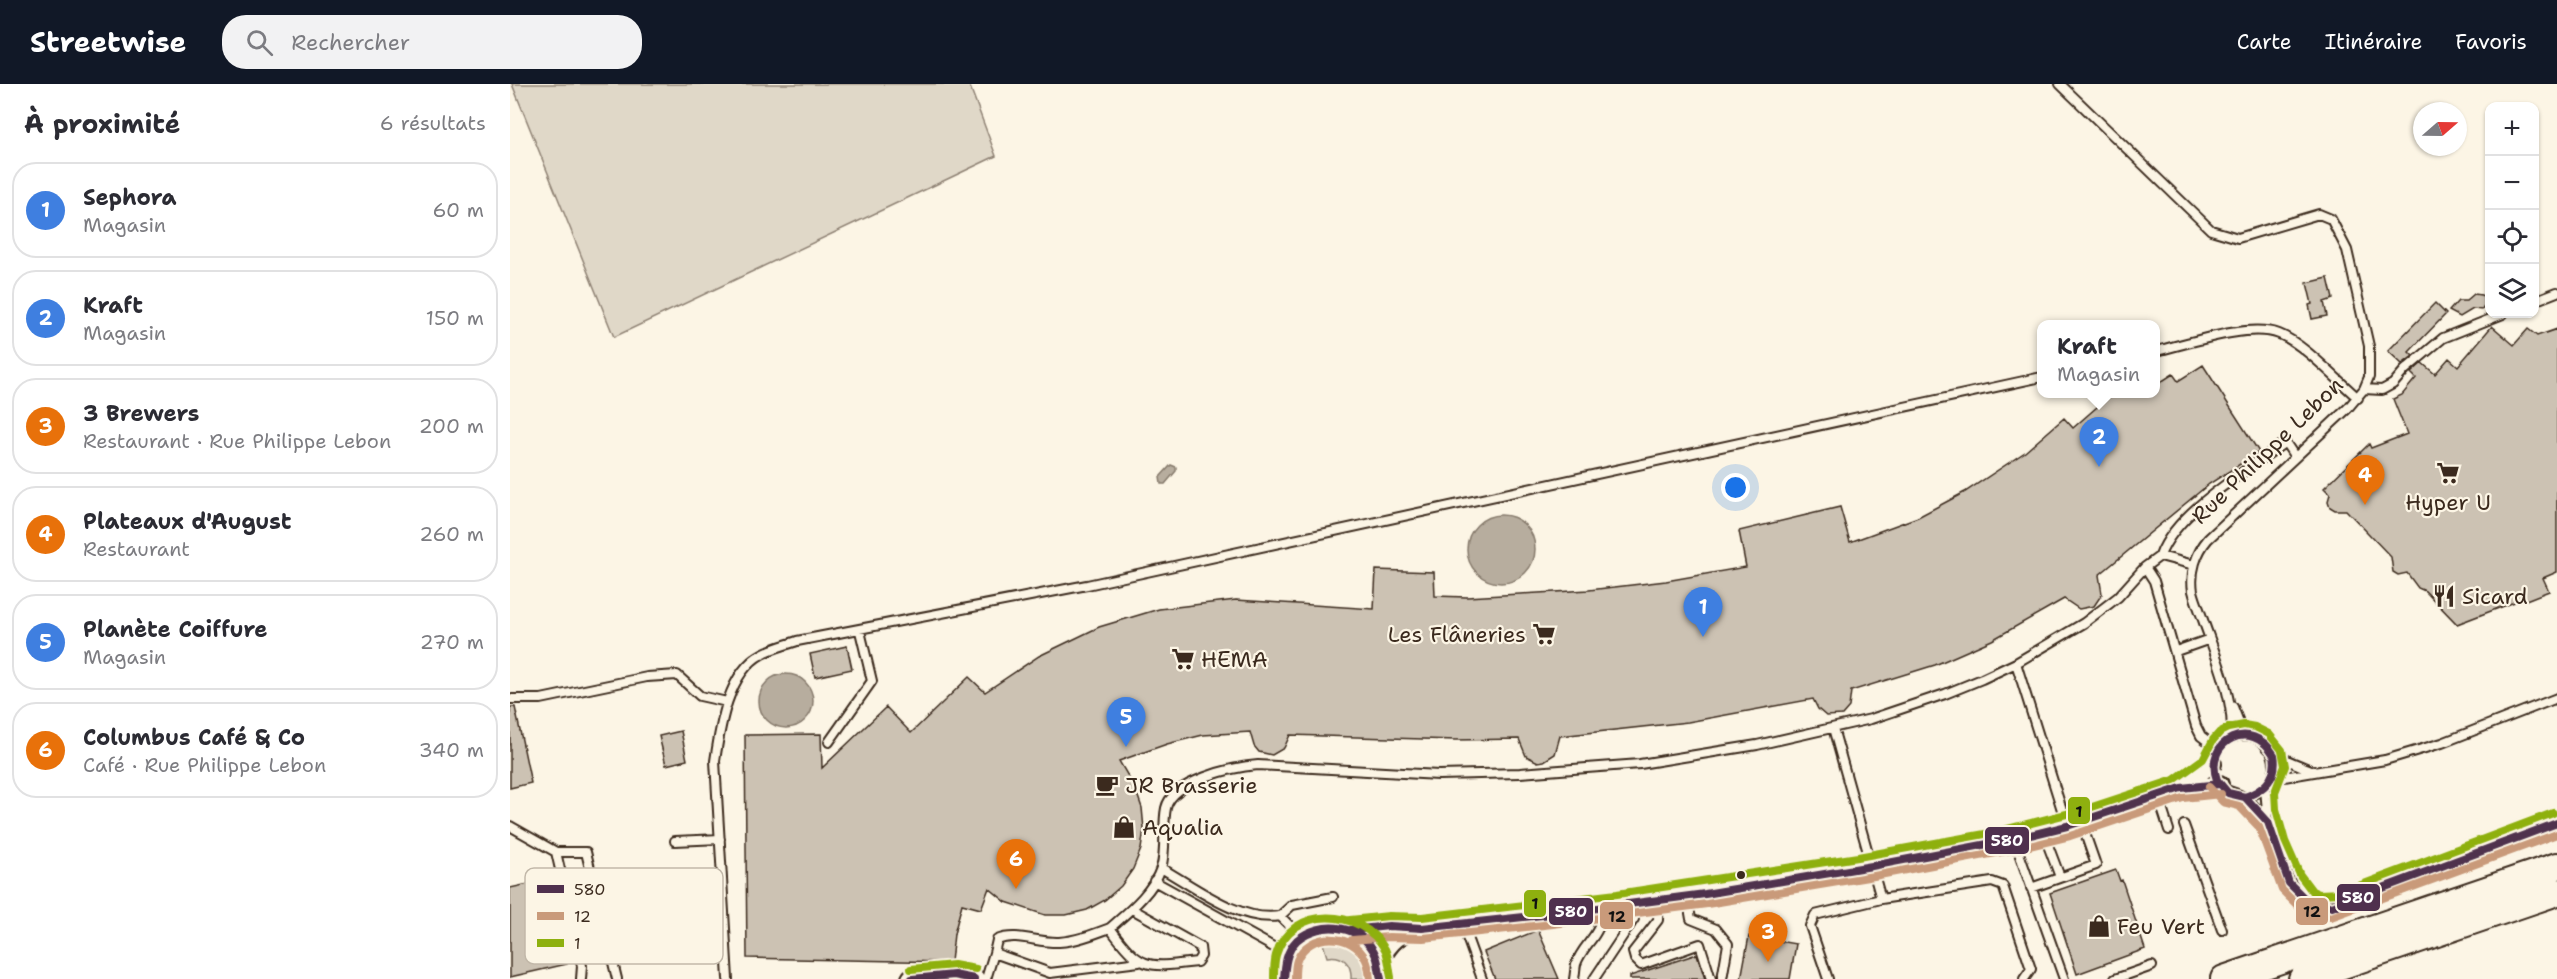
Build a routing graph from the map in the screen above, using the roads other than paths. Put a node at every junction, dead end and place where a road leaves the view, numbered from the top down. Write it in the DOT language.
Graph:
graph roads {
  1 [pos="2060,84"];
  2 [pos="2557,292"];
  3 [pos="2539,299"];
  4 [pos="2493,318"];
  5 [pos="2160,350"];
  6 [pos="2037,378"];
  7 [pos="2364,389"];
  8 [pos="2358,398"];
  9 [pos="2295,457"];
  10 [pos="2160,556"];
  11 [pos="2194,565"];
  12 [pos="2145,567"];
  13 [pos="860,631"];
  14 [pos="2210,639"];
  15 [pos="2176,651"];
  16 [pos="2016,663"];
  17 [pos="2223,680"];
  18 [pos="2557,698"];
  19 [pos="510,699"];
  20 [pos="727,702"];
  21 [pos="1833,728"];
  22 [pos="2244,735"];
  23 [pos="2231,738"];
  24 [pos="829,741"];
  25 [pos="2218,749"];
  26 [pos="2271,751"];
  27 [pos="2213,764"];
  28 [pos="2313,771"];
  29 [pos="2272,778"];
  30 [pos="2218,782"];
  31 [pos="2181,788"];
  32 [pos="2265,789"];
  33 [pos="2158,796"];
  34 [pos="2245,797"];
  35 [pos="2268,822"];
  36 [pos="2557,823"];
  37 [pos="2074,824"];
  38 [pos="2184,825"];
  39 [pos="510,826"];
  40 [pos="2169,830"];
  41 [pos="2043,832"];
  42 [pos="720,838"];
  43 [pos="2014,839"];
  44 [pos="675,841"];
  45 [pos="556,852"];
  46 [pos="1872,866"];
  47 [pos="2557,866"];
  48 [pos="560,868"];
  49 [pos="589,868"];
  50 [pos="722,868"];
  51 [pos="1161,868"];
  52 [pos="2060,877"];
  53 [pos="1154,881"];
  54 [pos="2031,888"];
  55 [pos="723,891"];
  56 [pos="2557,892"];
  57 [pos="1687,896"];
  58 [pos="1333,897"];
  59 [pos="1659,899"];
  60 [pos="1881,899"];
  61 [pos="1634,903"];
  62 [pos="1600,907"];
  63 [pos="1132,909"];
  64 [pos="1280,916"];
  65 [pos="1462,924"];
  66 [pos="1110,928"];
  67 [pos="1422,928"];
  68 [pos="1352,930"];
  69 [pos="2222,930"];
  70 [pos="1301,937"];
  71 [pos="994,953"];
  72 [pos="1139,962"];
  73 [pos="582,964"];
  74 [pos="613,964"];
  75 [pos="2151,966"];
  76 [pos="1380,970"];
  77 [pos="1282,972"];
  78 [pos="581,979"];
  79 [pos="617,979"];
  80 [pos="728,979"];
  81 [pos="912,979"];
  82 [pos="974,979"];
  83 [pos="986,979"];
  84 [pos="1482,979"];
  85 [pos="1574,979"];
  86 [pos="1593,979"];
  87 [pos="1712,979"];
  88 [pos="1722,979"];
  89 [pos="1828,979"];
  90 [pos="2024,979"];
  91 [pos="2064,979"];
  92 [pos="2115,979"];
  93 [pos="2224,979"];
  94 [pos="2302,979"];
  1 -- 7 [label="lane, Rue Philippe Lebon"];
  2 -- 3 [label="lane"];
  4 -- 7 [label="lane"];
  5 -- 8 [label="lane"];
  6 -- 13 [label="lane"];
  7 -- 8 [label="lane, Rue Philippe Lebon"];
  8 -- 9 [label="lane, Rue Philippe Lebon"];
  9 -- 10 [label="lane"];
  9 -- 11 [label="lane, Rue Philippe Lebon"];
  10 -- 11 [label="lane"];
  10 -- 12 [label="lane"];
  11 -- 14 [label="lane, Rue Philippe Lebon"];
  12 -- 15 [label="lane"];
  12 -- 16 [label="lane"];
  13 -- 20 [label="lane"];
  13 -- 24 [label="lane"];
  14 -- 15 [label="lane"];
  14 -- 17 [label="lane, Rue Philippe Lebon"];
  15 -- 25 [label="lane"];
  16 -- 21 [label="lane"];
  16 -- 37 [label="lane"];
  17 -- 22 [label="lane"];
  17 -- 23 [label="lane, Rue Philippe Lebon"];
  18 -- 28 [label="lane"];
  19 -- 20 [label="lane"];
  20 -- 42 [label="lane"];
  21 -- 46 [label="lane"];
  21 -- 51 [label="lane"];
  22 -- 23 [label="lane"];
  22 -- 26 [label="lane"];
  23 -- 25 [label="lane"];
  25 -- 27 [label="lane"];
  26 -- 28 [label="lane"];
  26 -- 29 [label="lane"];
  27 -- 30 [label="lane"];
  27 -- 31 [label="street"];
  28 -- 29 [label="lane"];
  29 -- 32 [label="lane"];
  30 -- 31 [label="street"];
  30 -- 34 [label="lane"];
  31 -- 33 [label="street"];
  32 -- 34 [label="lane"];
  32 -- 35 [label="lane"];
  33 -- 37 [label="street"];
  33 -- 40 [label="lane"];
  34 -- 35 [label="lane"];
  35 -- 36 [label="lane"];
  37 -- 41 [label="street"];
  37 -- 52 [label="lane"];
  38 -- 69 [label="lane"];
  39 -- 45 [label="lane"];
  41 -- 43 [label="street"];
  41 -- 52 [label="lane"];
  42 -- 44 [label="lane"];
  42 -- 50 [label="lane"];
  43 -- 46 [label="street"];
  43 -- 54 [label="lane"];
  45 -- 48 [label="lane"];
  45 -- 49 [label="lane"];
  46 -- 57 [label="street"];
  46 -- 60 [label="lane"];
  47 -- 93 [label="highway"];
  51 -- 53 [label="lane"];
  51 -- 64 [label="lane"];
  52 -- 54 [label="lane"];
  53 -- 63 [label="lane"];
  53 -- 77 [label="lane"];
  54 -- 91 [label="lane"];
  55 -- 80 [label="lane"];
  56 -- 94 [label="highway"];
  57 -- 59 [label="street"];
  57 -- 88 [label="lane"];
  58 -- 64 [label="lane"];
  59 -- 61 [label="street"];
  59 -- 87 [label="lane"];
  60 -- 89 [label="lane"];
  60 -- 90 [label="lane"];
  61 -- 62 [label="street"];
  61 -- 86 [label="lane"];
  62 -- 65 [label="street"];
  62 -- 85 [label="lane"];
  63 -- 66 [label="lane"];
  63 -- 72 [label="lane"];
  64 -- 70 [label="lane"];
  65 -- 67 [label="street"];
  65 -- 84 [label="lane"];
  66 -- 71 [label="lane"];
  66 -- 72 [label="lane"];
  67 -- 68 [label="street"];
  67 -- 76 [label="street"];
  68 -- 70 [label="street"];
  68 -- 76 [label="street"];
  70 -- 77 [label="street"];
  71 -- 72 [label="lane"];
  71 -- 83 [label="lane"];
  73 -- 78 [label="lane"];
  74 -- 79 [label="lane"];
  75 -- 92 [label="lane"];
  81 -- 82 [label="street"];
}
